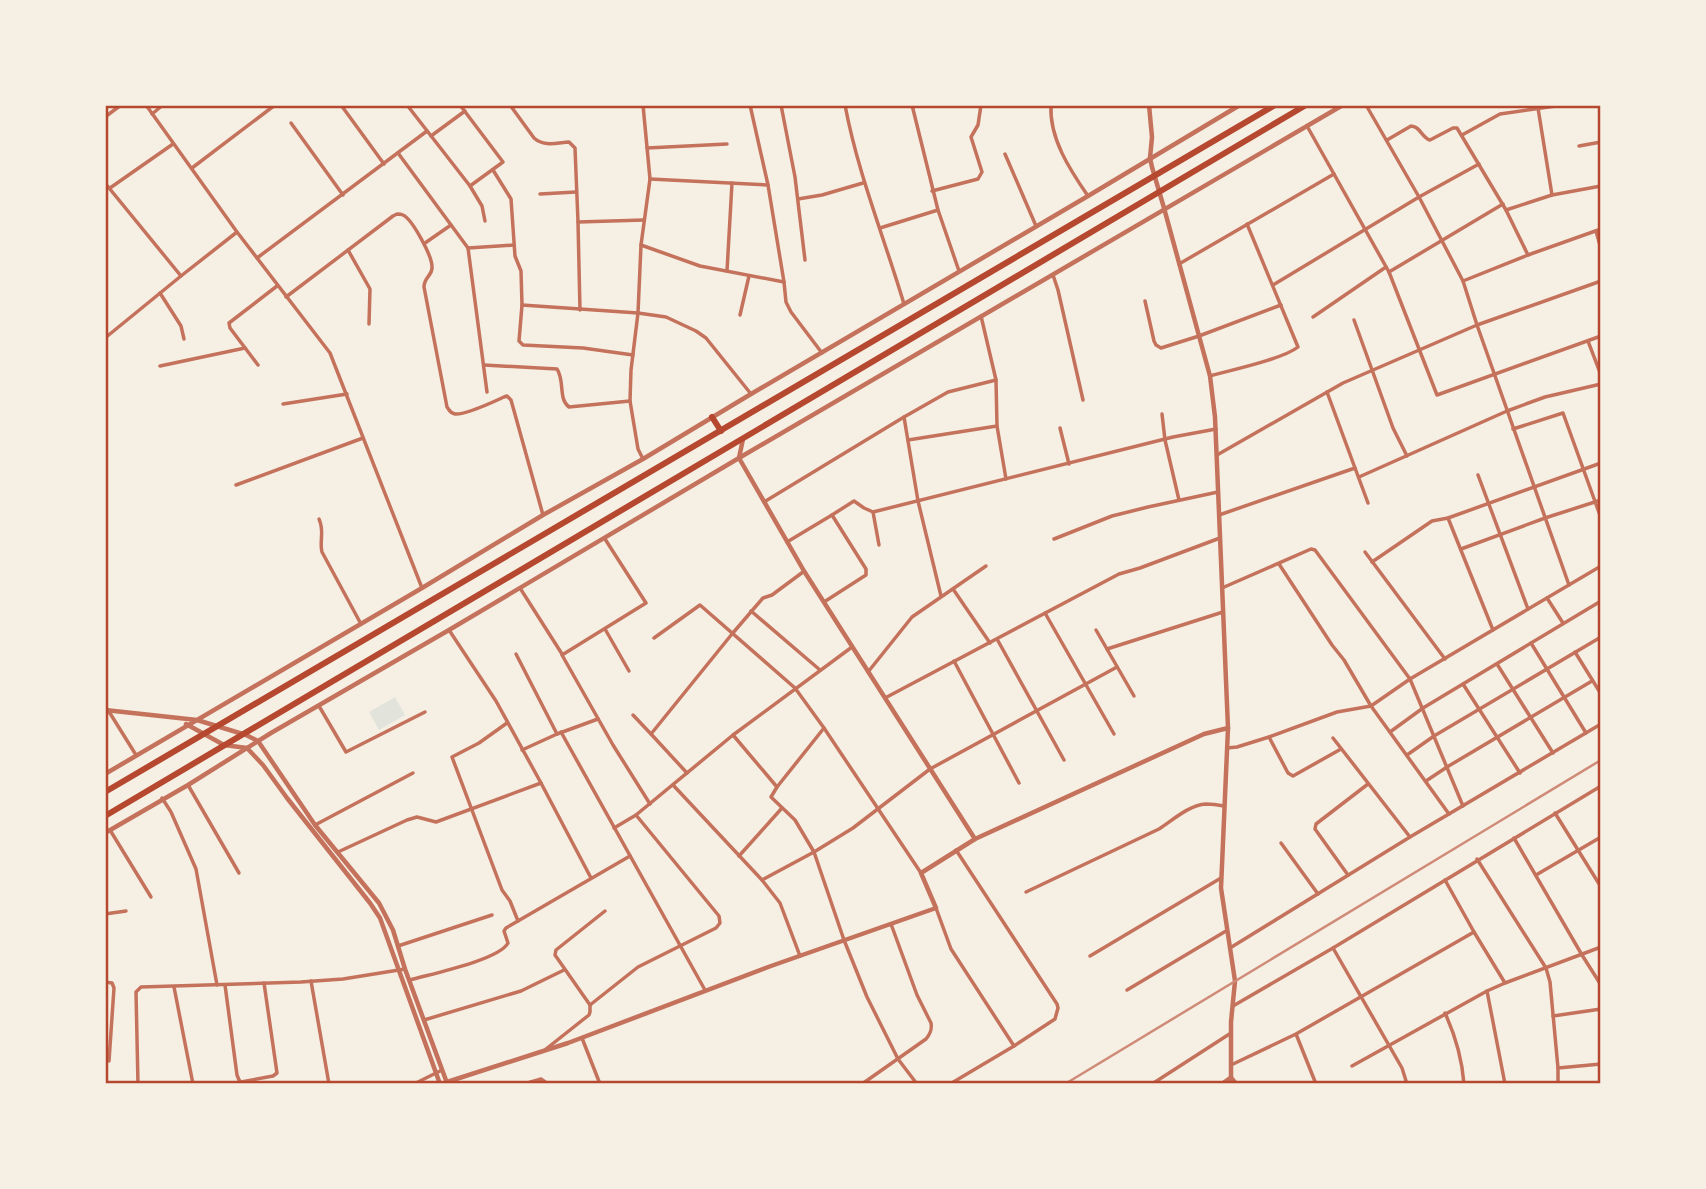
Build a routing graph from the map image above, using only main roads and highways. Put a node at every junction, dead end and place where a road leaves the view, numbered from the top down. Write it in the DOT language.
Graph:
graph roads {
  1 [pos="1275,105"];
  2 [pos="1306,105"];
  3 [pos="712,417"];
  4 [pos="721,431"];
  5 [pos="105,792"];
  6 [pos="105,816"];
  1 -- 4 [label="highway"];
  2 -- 6 [label="highway"];
  3 -- 4 [label="highway"];
  4 -- 5 [label="highway"];
}
